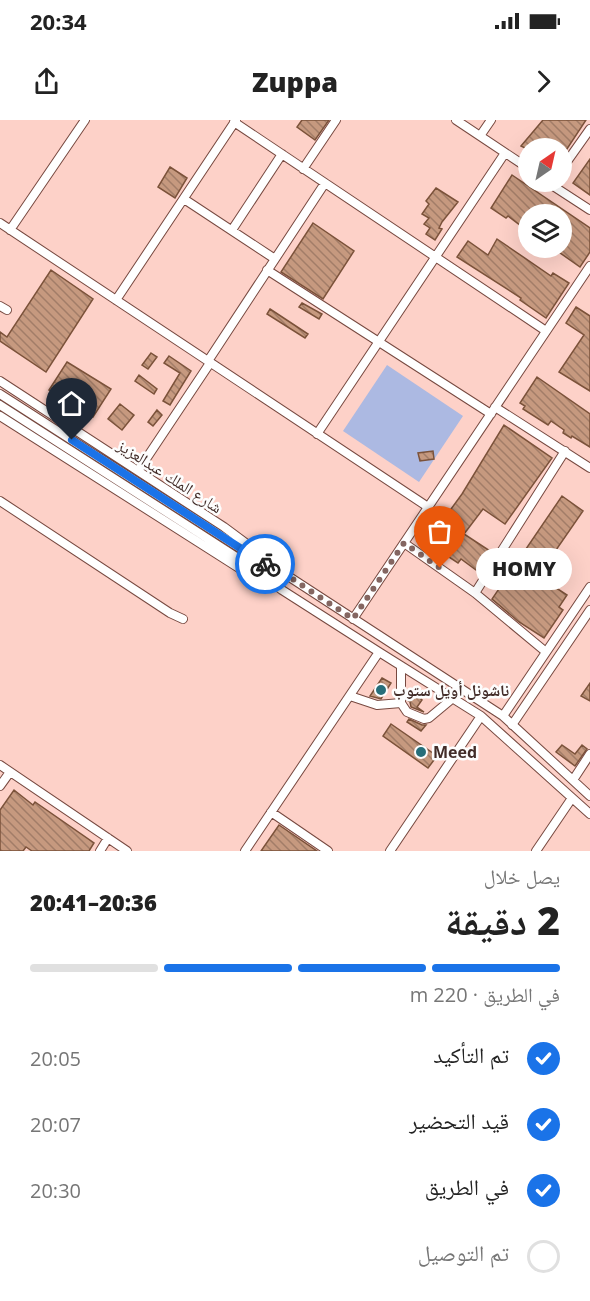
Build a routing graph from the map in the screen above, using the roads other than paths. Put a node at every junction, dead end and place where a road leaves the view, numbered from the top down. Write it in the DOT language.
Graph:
graph roads {
  1 [pos="85,120"];
  2 [pos="336,120"];
  3 [pos="456,120"];
  4 [pos="491,120"];
  5 [pos="235,121"];
  6 [pos="590,129"];
  7 [pos="480,136"];
  8 [pos="505,153"];
  9 [pos="282,154"];
  10 [pos="572,154"];
  11 [pos="518,161"];
  12 [pos="303,168"];
  13 [pos="325,183"];
  14 [pos="565,192"];
  15 [pos="184,199"];
  16 [pos="590,210"];
  17 [pos="0,223"];
  18 [pos="10,230"];
  19 [pos="232,230"];
  20 [pos="435,257"];
  21 [pos="275,259"];
  22 [pos="590,266"];
  23 [pos="267,270"];
  24 [pos="116,300"];
  25 [pos="546,331"];
  26 [pos="379,342"];
  27 [pos="209,362"];
  28 [pos="0,381"];
  29 [pos="0,394"];
  30 [pos="0,405"];
  31 [pos="493,410"];
  32 [pos="0,416"];
  33 [pos="317,434"];
  34 [pos="565,451"];
  35 [pos="590,468"];
  36 [pos="138,471"];
  37 [pos="0,501"];
  38 [pos="428,507"];
  39 [pos="404,543"];
  40 [pos="291,578"];
  41 [pos="590,587"];
  42 [pos="282,590"];
  43 [pos="475,593"];
  44 [pos="590,610"];
  45 [pos="183,619"];
  46 [pos="353,619"];
  47 [pos="379,652"];
  48 [pos="546,652"];
  49 [pos="400,666"];
  50 [pos="350,696"];
  51 [pos="453,698"];
  52 [pos="401,703"];
  53 [pos="481,716"];
  54 [pos="503,716"];
  55 [pos="512,725"];
  56 [pos="590,754"];
  57 [pos="0,765"];
  58 [pos="10,772"];
  59 [pos="573,780"];
  60 [pos="0,786"];
  61 [pos="590,796"];
  62 [pos="572,798"];
  63 [pos="271,812"];
  64 [pos="590,814"];
  65 [pos="108,838"];
  66 [pos="324,850"];
  67 [pos="100,851"];
  68 [pos="127,851"];
  69 [pos="245,851"];
  70 [pos="390,851"];
  71 [pos="536,851"];
  1 -- 18 [label="street"];
  2 -- 12 [label="street"];
  3 -- 7 [label="street"];
  4 -- 7 [label="street"];
  5 -- 9 [label="street"];
  5 -- 15 [label="street"];
  6 -- 10 [label="street"];
  7 -- 8 [label="street"];
  8 -- 11 [label="street"];
  8 -- 20 [label="street"];
  9 -- 12 [label="street"];
  9 -- 19 [label="street"];
  12 -- 13 [label="street"];
  13 -- 20 [label="street"];
  13 -- 21 [label="street"];
  14 -- 16 [label="street"];
  15 -- 19 [label="street"];
  15 -- 24 [label="street"];
  17 -- 18 [label="street"];
  18 -- 24 [label="street"];
  19 -- 21 [label="street"];
  20 -- 25 [label="street"];
  20 -- 26 [label="street"];
  21 -- 23 [label="street"];
  22 -- 25 [label="street"];
  23 -- 26 [label="street"];
  23 -- 27 [label="street"];
  24 -- 27 [label="street"];
  25 -- 31 [label="street"];
  26 -- 31 [label="street"];
  26 -- 33 [label="street"];
  27 -- 33 [label="street"];
  27 -- 36 [label="street"];
  28 -- 36 [label="street, شارع الملك عبدالعزيز"];
  29 -- 40 [label="street, شارع الملك عبدالعزيز"];
  30 -- 42 [label="street, شارع الملك عبدالعزيز"];
  31 -- 34 [label="street"];
  31 -- 38 [label="street"];
  32 -- 42 [label="street, شارع الملك عبدالعزيز"];
  33 -- 38 [label="street"];
  34 -- 35 [label="street"];
  34 -- 43 [label="street"];
  36 -- 40 [label="street, شارع الملك عبدالعزيز"];
  37 -- 45 [label="street"];
  38 -- 39 [label="street"];
  39 -- 43 [label="street"];
  39 -- 46 [label="street"];
  40 -- 46 [label="street, شارع الملك عبدالعزيز"];
  41 -- 48 [label="street"];
  42 -- 47 [label="street, شارع الملك عبدالعزيز"];
  43 -- 48 [label="street"];
  44 -- 55 [label="street"];
  46 -- 54 [label="street, شارع الملك عبدالعزيز"];
  47 -- 49 [label="street, شارع الملك عبدالعزيز"];
  47 -- 50 [label="street"];
  48 -- 54 [label="street"];
  49 -- 51 [label="street, شارع الملك عبدالعزيز"];
  49 -- 52 [label="street"];
  50 -- 52 [label="street"];
  50 -- 63 [label="street"];
  51 -- 52 [label="street"];
  51 -- 53 [label="street, شارع الملك عبدالعزيز"];
  53 -- 62 [label="street, شارع الملك عبدالعزيز"];
  53 -- 70 [label="street"];
  54 -- 55 [label="street, شارع الملك عبدالعزيز"];
  55 -- 59 [label="street, شارع الملك عبدالعزيز"];
  56 -- 59 [label="street"];
  57 -- 58 [label="street"];
  58 -- 60 [label="street"];
  58 -- 65 [label="street"];
  59 -- 61 [label="street, شارع الملك عبدالعزيز"];
  62 -- 64 [label="street, شارع الملك عبدالعزيز"];
  62 -- 71 [label="street"];
  63 -- 66 [label="street"];
  63 -- 69 [label="street"];
  65 -- 67 [label="street"];
  65 -- 68 [label="street"];
}
